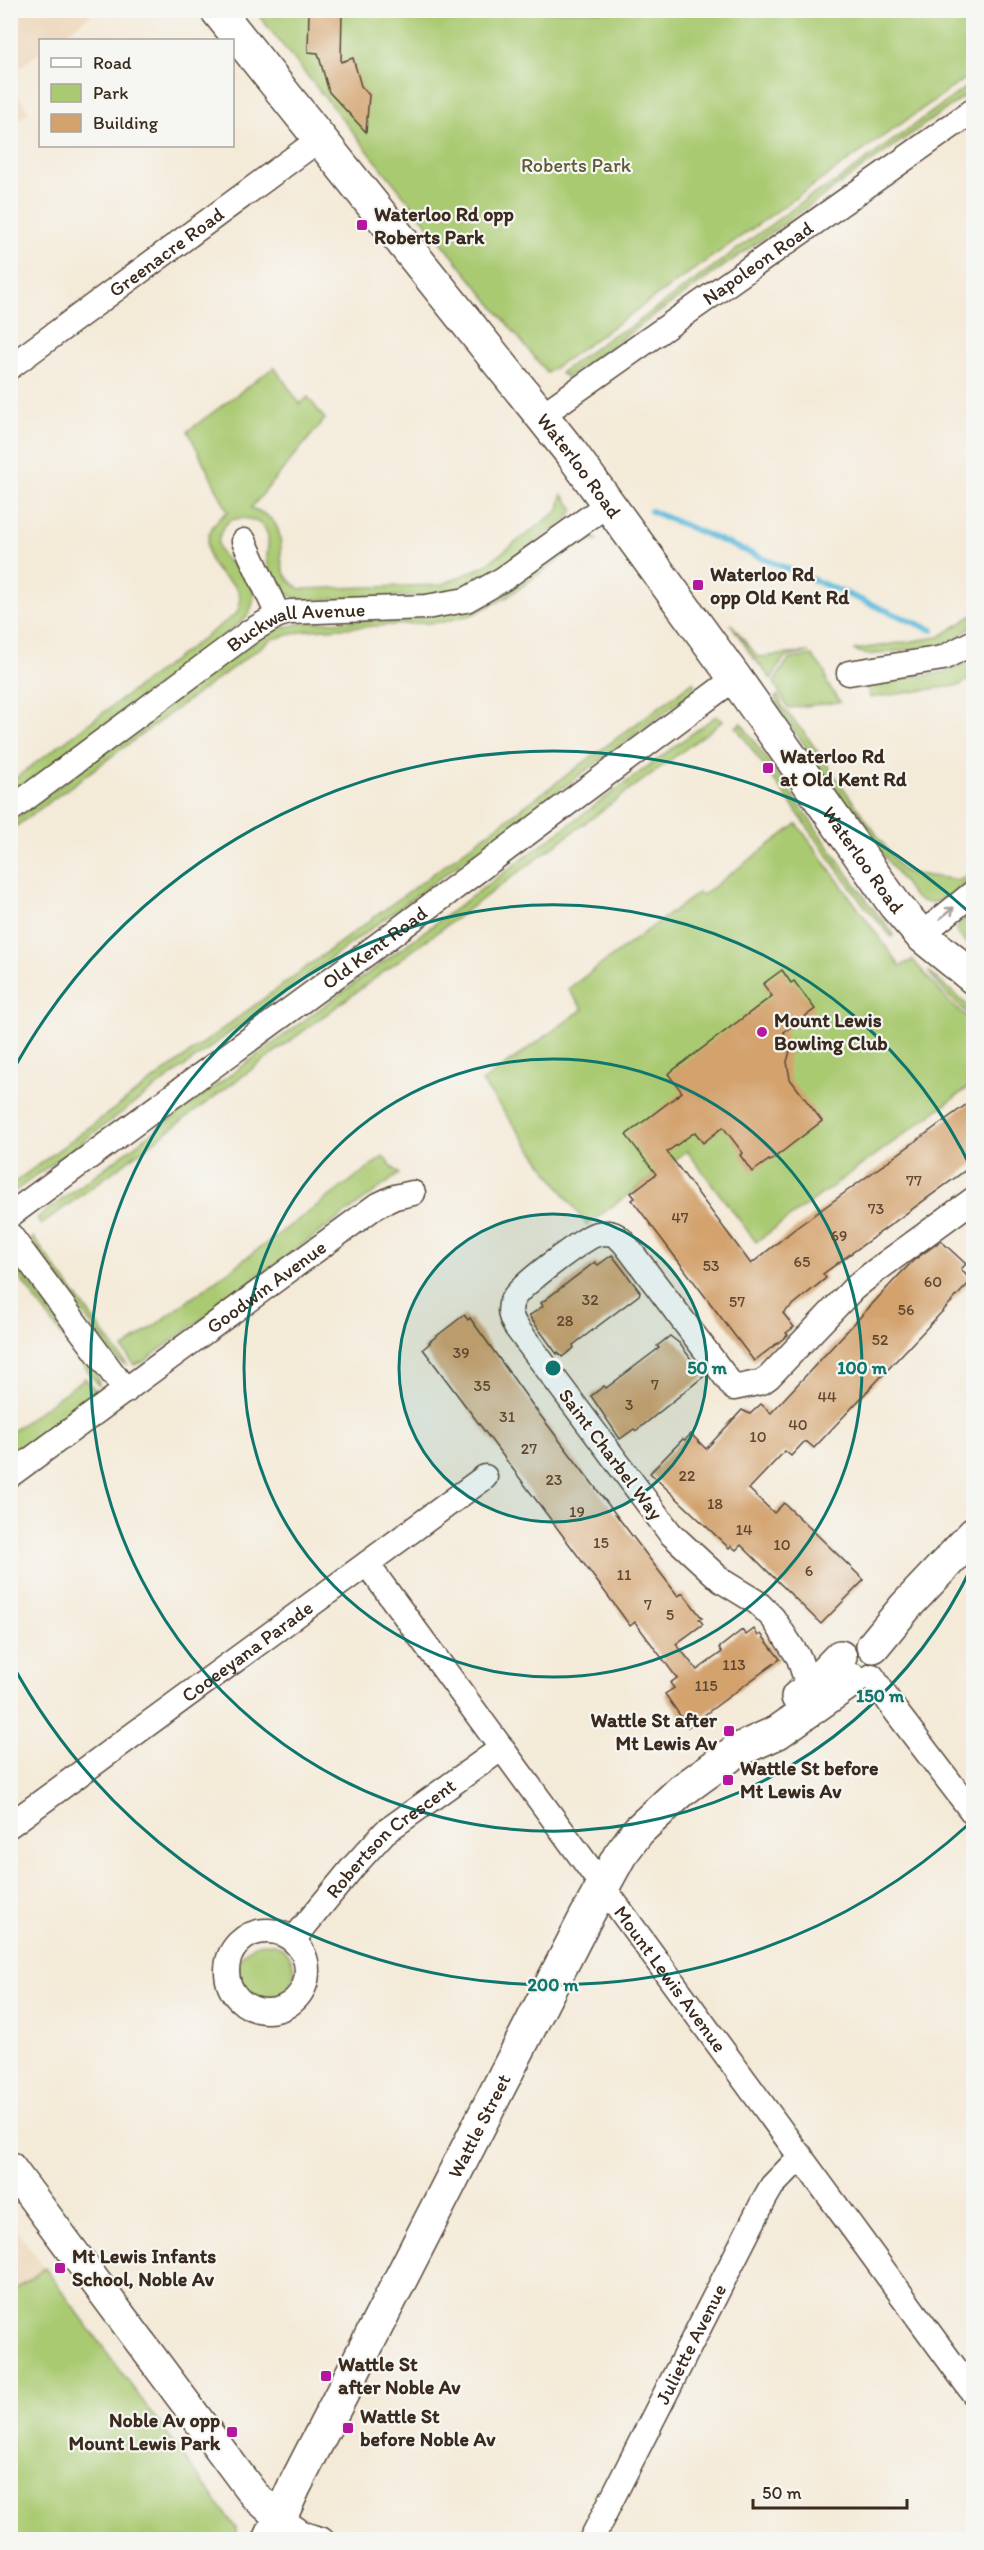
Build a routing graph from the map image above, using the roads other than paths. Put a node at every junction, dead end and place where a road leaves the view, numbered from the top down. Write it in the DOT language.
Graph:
graph roads {
  1 [pos="217,10"];
  2 [pos="974,110"];
  3 [pos="321,138"];
  4 [pos="10,367"];
  5 [pos="542,415"];
  6 [pos="608,504"];
  7 [pos="244,541"];
  8 [pos="278,615"];
  9 [pos="974,642"];
  10 [pos="849,673"];
  11 [pos="735,678"];
  12 [pos="10,810"];
  13 [pos="974,892"];
  14 [pos="921,935"];
  15 [pos="974,978"];
  16 [pos="413,1193"];
  17 [pos="974,1199"];
  18 [pos="10,1215"];
  19 [pos="10,1235"];
  20 [pos="126,1390"];
  21 [pos="10,1475"];
  22 [pos="485,1477"];
  23 [pos="974,1534"];
  24 [pos="367,1564"];
  25 [pos="859,1665"];
  26 [pos="809,1689"];
  27 [pos="502,1748"];
  28 [pos="736,1751"];
  29 [pos="974,1814"];
  30 [pos="10,1825"];
  31 [pos="603,1886"];
  32 [pos="293,1940"];
  33 [pos="801,2156"];
  34 [pos="10,2167"];
  35 [pos="974,2394"];
  36 [pos="275,2529"];
  37 [pos="322,2540"];
  38 [pos="591,2540"];
  1 -- 3 [label="main road, Waterloo Road"];
  2 -- 5 [label="street, Napoleon Road"];
  3 -- 4 [label="street, Greenacre Road"];
  3 -- 5 [label="main road, Waterloo Road"];
  5 -- 6 [label="main road, Waterloo Road"];
  6 -- 8 [label="street, Buckwall Avenue"];
  6 -- 11 [label="main road, Waterloo Road"];
  7 -- 8 [label="street"];
  8 -- 12 [label="street, Buckwall Avenue"];
  9 -- 10 [label="street"];
  11 -- 14 [label="main road, Waterloo Road"];
  11 -- 18 [label="street, Old Kent Road"];
  14 -- 13 [label="street, one-way"];
  14 -- 15 [label="main road, Waterloo Road"];
  16 -- 20 [label="street, Goodwin Avenue"];
  17 -- 26 [label="street, Saint Charbel Way"];
  19 -- 20 [label="street"];
  20 -- 21 [label="street, Goodwin Avenue"];
  22 -- 24 [label="street, Cooeeyana Parade"];
  23 -- 25 [label="main road, Wattle Street"];
  24 -- 27 [label="street, Mount Lewis Avenue"];
  24 -- 30 [label="street, Cooeeyana Parade"];
  25 -- 26 [label="main road, Wattle Street"];
  25 -- 28 [label="main road, Wattle Street"];
  25 -- 29 [label="street"];
  26 -- 28 [label="main road, Wattle Street"];
  27 -- 31 [label="street, Mount Lewis Avenue"];
  27 -- 32 [label="street, Robertson Crescent"];
  28 -- 31 [label="main road, Wattle Street"];
  31 -- 33 [label="street, Mount Lewis Avenue"];
  31 -- 36 [label="main road, Wattle Street"];
  33 -- 35 [label="street, Mount Lewis Avenue"];
  33 -- 38 [label="street, Juliette Avenue"];
  34 -- 36 [label="street"];
  36 -- 37 [label="street"];
}
